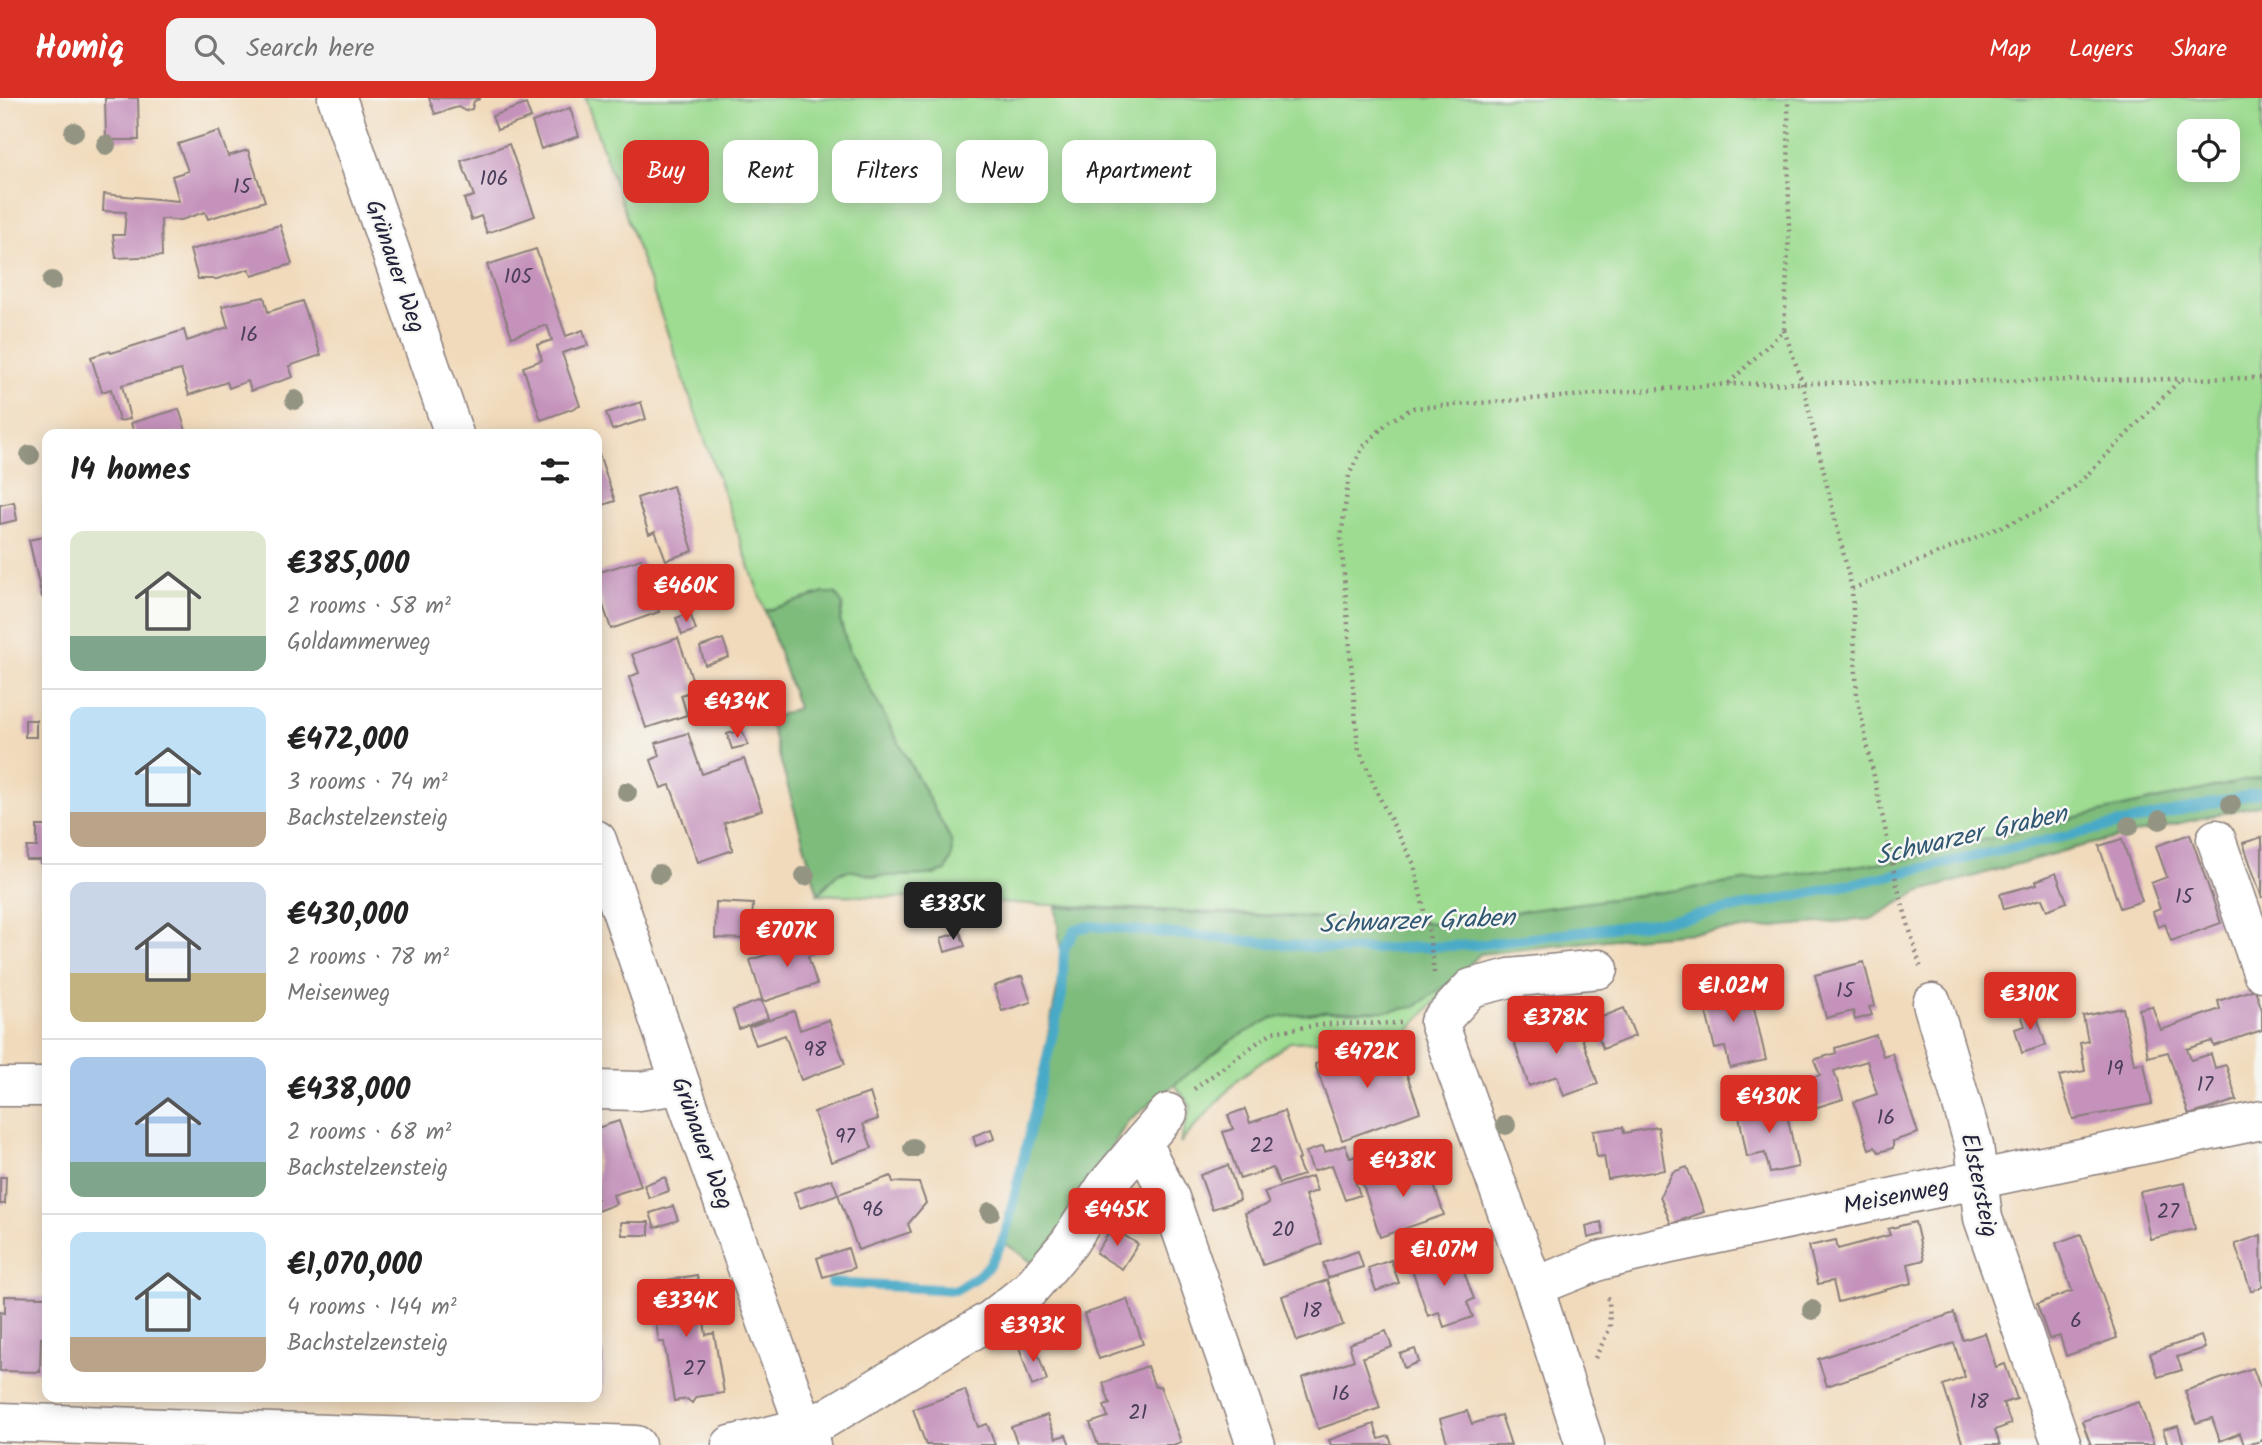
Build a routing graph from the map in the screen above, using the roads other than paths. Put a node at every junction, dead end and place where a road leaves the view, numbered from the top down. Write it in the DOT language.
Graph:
graph roads {
  1 [pos="337,98"];
  2 [pos="452,429"];
  3 [pos="2216,839"];
  4 [pos="602,855"];
  5 [pos="1599,969"];
  6 [pos="2262,972"];
  7 [pos="1932,1003"];
  8 [pos="681,1085"];
  9 [pos="0,1087"];
  10 [pos="42,1087"];
  11 [pos="602,1090"];
  12 [pos="1168,1114"];
  13 [pos="2262,1120"];
  14 [pos="1142,1143"];
  15 [pos="1979,1180"];
  16 [pos="1534,1287"];
  17 [pos="0,1422"];
  18 [pos="808,1436"];
  19 [pos="636,1445"];
  20 [pos="731,1445"];
  21 [pos="1256,1445"];
  22 [pos="1585,1445"];
  23 [pos="2062,1445"];
  1 -- 2 [label="street, Grünauer Weg"];
  3 -- 6 [label="street"];
  4 -- 8 [label="street, Grünauer Weg"];
  5 -- 16 [label="street"];
  7 -- 15 [label="street, Elstersteig"];
  8 -- 11 [label="street"];
  8 -- 18 [label="street, Grünauer Weg"];
  9 -- 10 [label="street"];
  12 -- 14 [label="street"];
  13 -- 15 [label="street, Meisenweg"];
  14 -- 18 [label="street"];
  14 -- 21 [label="street"];
  15 -- 16 [label="street, Meisenweg"];
  15 -- 23 [label="street, Elstersteig"];
  16 -- 22 [label="street"];
  17 -- 19 [label="street"];
  18 -- 20 [label="street"];
}
